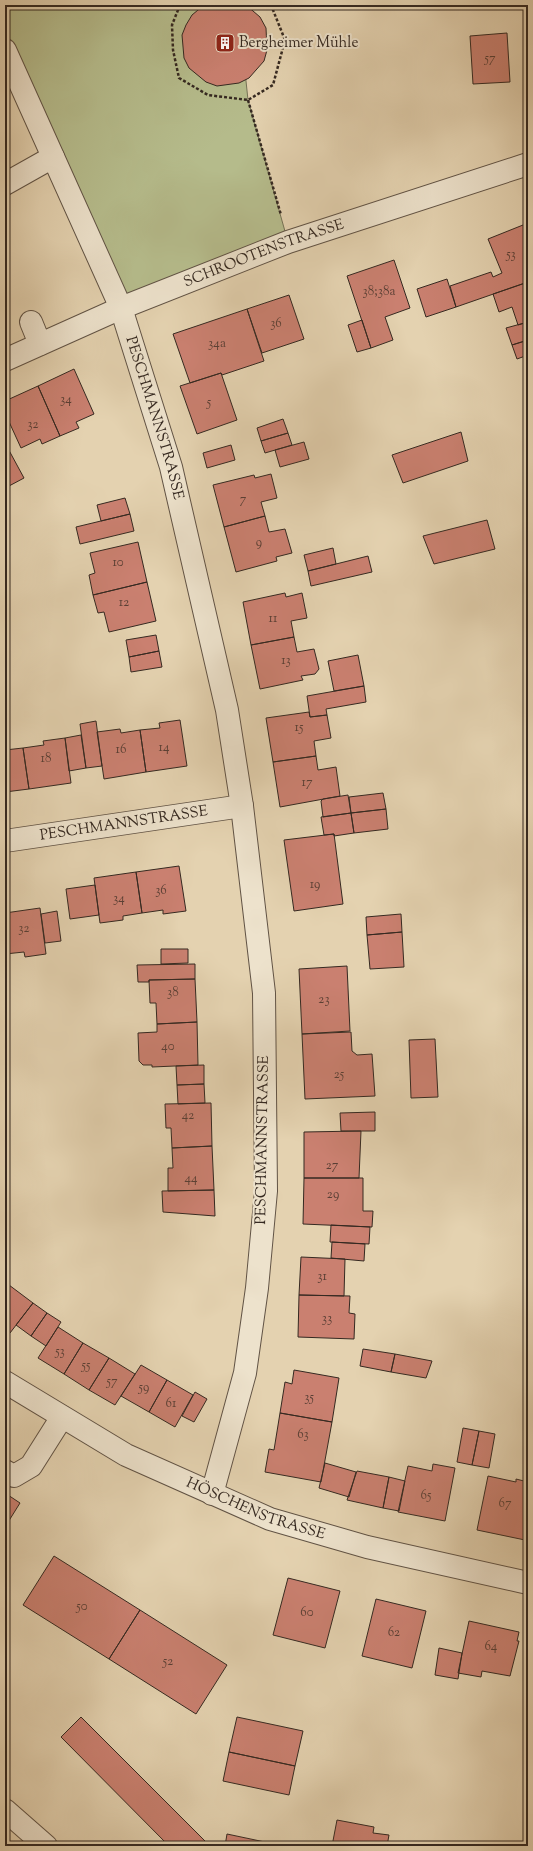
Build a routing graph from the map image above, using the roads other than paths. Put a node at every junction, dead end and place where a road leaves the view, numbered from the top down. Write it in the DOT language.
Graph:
graph roads {
  1 [pos="5,50"];
  2 [pos="53,157"];
  3 [pos="528,164"];
  4 [pos="5,184"];
  5 [pos="121,308"];
  6 [pos="31,322"];
  7 [pos="40,344"];
  8 [pos="5,360"];
  9 [pos="242,806"];
  10 [pos="5,841"];
  11 [pos="5,1382"];
  12 [pos="62,1417"];
  13 [pos="5,1471"];
  14 [pos="212,1494"];
  15 [pos="528,1582"];
  16 [pos="5,1810"];
  17 [pos="46,1846"];
  1 -- 2 [label="street, PESCHMANNSTRASSE"];
  2 -- 4 [label="street"];
  2 -- 5 [label="street, PESCHMANNSTRASSE"];
  3 -- 5 [label="street, SCHROOTENSTRASSE"];
  5 -- 7 [label="street, SCHROOTENSTRASSE"];
  5 -- 9 [label="street, PESCHMANNSTRASSE"];
  6 -- 7 [label="street"];
  7 -- 8 [label="street, SCHROOTENSTRASSE"];
  9 -- 10 [label="street, PESCHMANNSTRASSE"];
  9 -- 14 [label="street, PESCHMANNSTRASSE"];
  11 -- 12 [label="street, HÖSCHENSTRASSE"];
  12 -- 13 [label="street"];
  12 -- 14 [label="street, HÖSCHENSTRASSE"];
  14 -- 15 [label="street, HÖSCHENSTRASSE"];
  16 -- 17 [label="street"];
}
